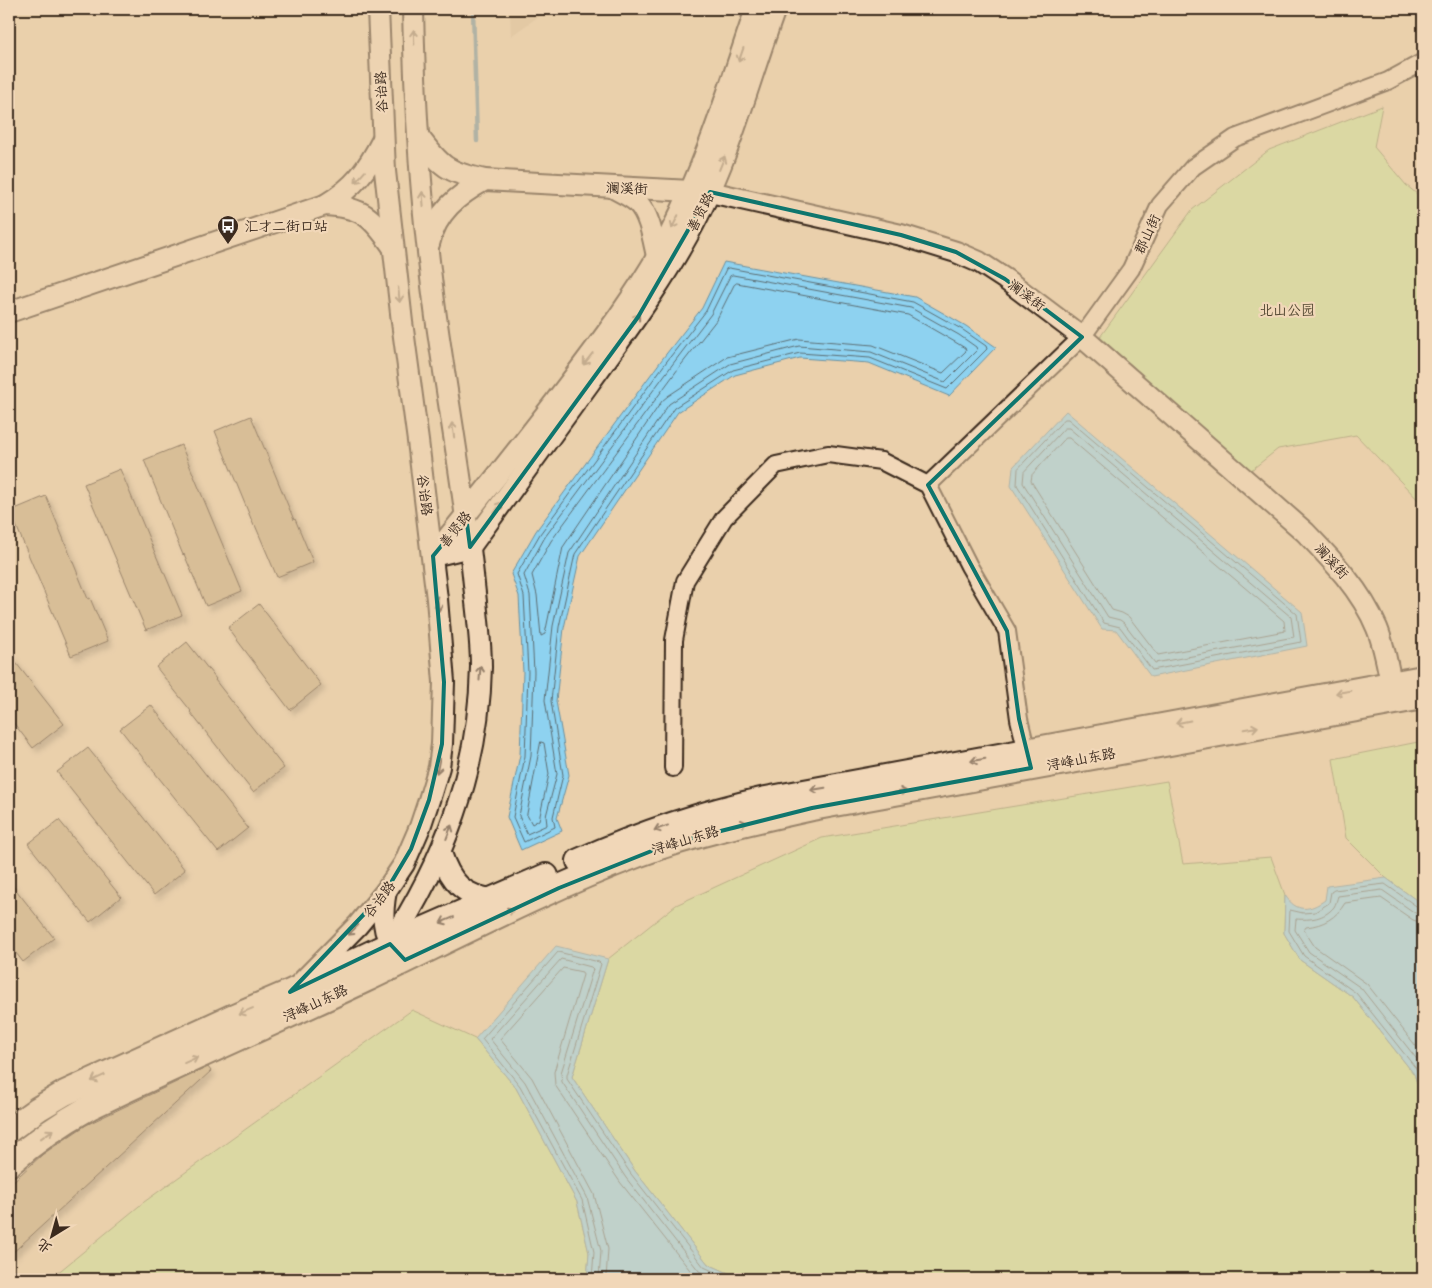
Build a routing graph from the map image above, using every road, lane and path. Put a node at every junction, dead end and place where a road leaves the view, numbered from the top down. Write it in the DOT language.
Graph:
graph roads {
  1 [pos="378,9"];
  2 [pos="413,9"];
  3 [pos="756,9"];
  4 [pos="775,9"];
  5 [pos="1423,62"];
  6 [pos="418,136"];
  7 [pos="383,138"];
  8 [pos="485,180"];
  9 [pos="612,187"];
  10 [pos="700,191"];
  11 [pos="325,205"];
  12 [pos="394,247"];
  13 [pos="428,250"];
  14 [pos="657,256"];
  15 [pos="9,312"];
  16 [pos="1082,338"];
  17 [pos="458,459"];
  18 [pos="502,472"];
  19 [pos="928,485"];
  20 [pos="466,516"];
  21 [pos="470,547"];
  22 [pos="433,556"];
  23 [pos="1423,678"];
  24 [pos="1393,693"];
  25 [pos="1423,697"];
  26 [pos="1028,760"];
  27 [pos="673,768"];
  28 [pos="441,853"];
  29 [pos="404,864"];
  30 [pos="429,876"];
  31 [pos="386,891"];
  32 [pos="495,899"];
  33 [pos="397,952"];
  34 [pos="290,992"];
  35 [pos="9,1130"];
  36 [pos="9,1164"];
  1 -- 7 [label="street, 谷诒路"];
  6 -- 2 [label="street, one-way"];
  3 -- 10 [label="street, 善贤路, one-way"];
  10 -- 4 [label="street, 善贤路, one-way"];
  5 -- 16 [label="street, 郡山街"];
  6 -- 8 [label="street, 澜溪街"];
  13 -- 6 [label="street, one-way"];
  7 -- 11 [label="street, one-way"];
  7 -- 12 [label="street, 谷诒路"];
  8 -- 9 [label="street, 澜溪街"];
  8 -- 13 [label="street"];
  9 -- 10 [label="street, 澜溪街"];
  9 -- 14 [label="street"];
  10 -- 14 [label="street, 善贤路, one-way"];
  10 -- 16 [label="street, 澜溪街"];
  21 -- 10 [label="street, 善贤路, one-way"];
  11 -- 12 [label="street"];
  11 -- 15 [label="street"];
  12 -- 22 [label="street, 谷诒路, one-way"];
  17 -- 13 [label="street, one-way"];
  14 -- 18 [label="street, 善贤路, one-way"];
  16 -- 19 [label="street, 郡山街"];
  16 -- 24 [label="street, 澜溪街"];
  17 -- 18 [label="street"];
  17 -- 20 [label="street"];
  18 -- 20 [label="street, 善贤路"];
  19 -- 26 [label="street"];
  19 -- 27 [label="street"];
  20 -- 21 [label="street"];
  20 -- 22 [label="street, 善贤路"];
  21 -- 22 [label="street, 善贤路"];
  28 -- 21 [label="street, one-way"];
  22 -- 29 [label="street, 谷诒路, one-way"];
  23 -- 24 [label="main road, 浔峰山东路"];
  24 -- 25 [label="main road, 浔峰山东路"];
  24 -- 26 [label="main road, 浔峰山东路"];
  26 -- 32 [label="main road, 浔峰山东路, one-way"];
  33 -- 26 [label="main road, 浔峰山东路, one-way"];
  28 -- 30 [label="street"];
  28 -- 32 [label="street"];
  29 -- 30 [label="street"];
  29 -- 31 [label="street, 谷诒路"];
  30 -- 33 [label="street"];
  31 -- 33 [label="street"];
  31 -- 34 [label="street, 谷诒路, one-way"];
  32 -- 33 [label="main road, 浔峰山东路, one-way"];
  33 -- 34 [label="main road, 浔峰山东路"];
  36 -- 33 [label="main road, 浔峰山东路, one-way"];
  34 -- 35 [label="main road, 浔峰山东路, one-way"];
}
